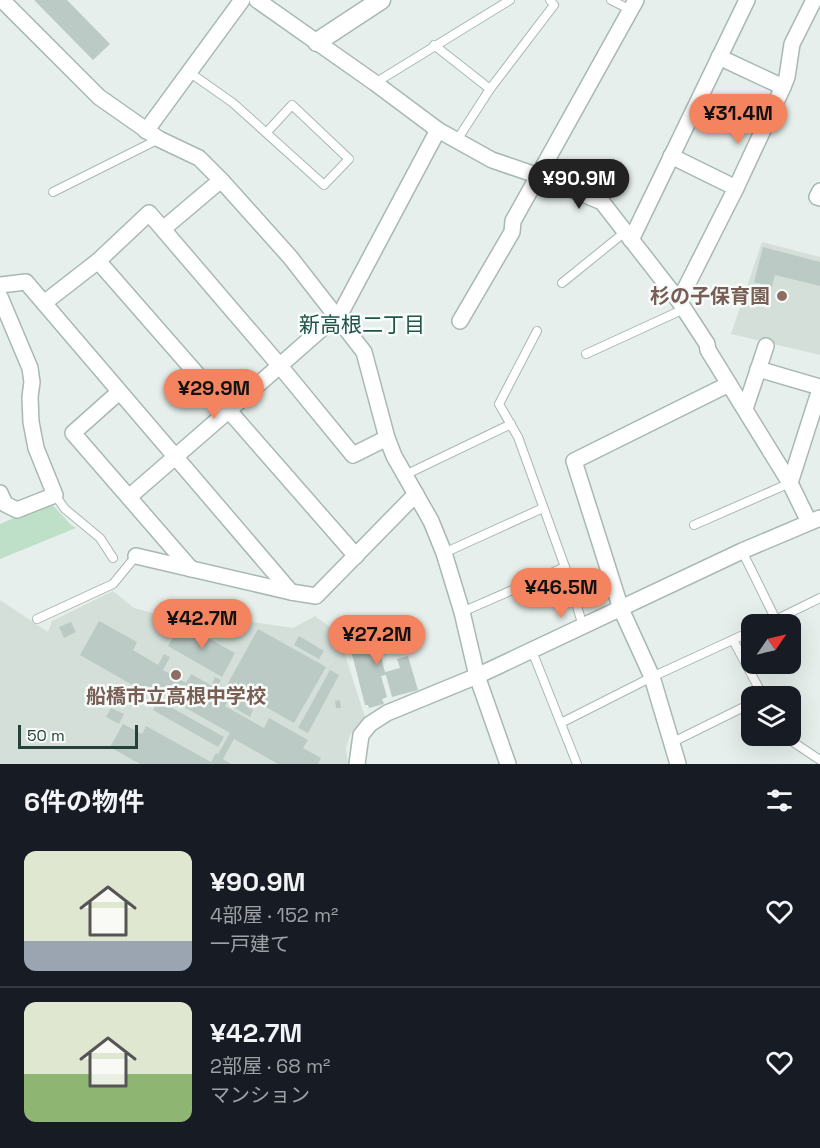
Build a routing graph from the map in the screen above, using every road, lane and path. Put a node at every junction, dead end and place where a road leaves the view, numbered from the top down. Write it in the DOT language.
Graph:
graph roads {
  1 [pos="2,0"];
  2 [pos="242,0"];
  3 [pos="257,0"];
  4 [pos="510,0"];
  5 [pos="550,0"];
  6 [pos="611,0"];
  7 [pos="747,0"];
  8 [pos="814,0"];
  9 [pos="378,1"];
  10 [pos="633,5"];
  11 [pos="317,42"];
  12 [pos="434,45"];
  13 [pos="719,57"];
  14 [pos="189,72"];
  15 [pos="375,83"];
  16 [pos="783,87"];
  17 [pos="490,89"];
  18 [pos="438,130"];
  19 [pos="267,132"];
  20 [pos="153,135"];
  21 [pos="457,140"];
  22 [pos="671,156"];
  23 [pos="539,176"];
  24 [pos="221,180"];
  25 [pos="736,188"];
  26 [pos="820,191"];
  27 [pos="52,192"];
  28 [pos="820,198"];
  29 [pos="163,229"];
  30 [pos="628,236"];
  31 [pos="98,261"];
  32 [pos="562,283"];
  33 [pos="0,285"];
  34 [pos="0,297"];
  35 [pos="44,303"];
  36 [pos="681,305"];
  37 [pos="336,318"];
  38 [pos="460,321"];
  39 [pos="537,331"];
  40 [pos="766,346"];
  41 [pos="586,354"];
  42 [pos="280,366"];
  43 [pos="758,369"];
  44 [pos="729,384"];
  45 [pos="820,388"];
  46 [pos="119,392"];
  47 [pos="744,409"];
  48 [pos="228,411"];
  49 [pos="511,424"];
  50 [pos="387,438"];
  51 [pos="175,457"];
  52 [pos="405,475"];
  53 [pos="790,483"];
  54 [pos="0,493"];
  55 [pos="416,494"];
  56 [pos="55,495"];
  57 [pos="129,497"];
  58 [pos="543,508"];
  59 [pos="815,520"];
  60 [pos="694,525"];
  61 [pos="742,551"];
  62 [pos="444,554"];
  63 [pos="135,556"];
  64 [pos="356,556"];
  65 [pos="113,558"];
  66 [pos="565,567"];
  67 [pos="190,570"];
  68 [pos="291,592"];
  69 [pos="820,598"];
  70 [pos="621,609"];
  71 [pos="462,612"];
  72 [pos="773,614"];
  73 [pos="788,614"];
  74 [pos="37,619"];
  75 [pos="583,626"];
  76 [pos="741,636"];
  77 [pos="733,639"];
  78 [pos="532,651"];
  79 [pos="477,676"];
  80 [pos="652,677"];
  81 [pos="758,686"];
  82 [pos="741,709"];
  83 [pos="561,723"];
  84 [pos="671,744"];
  85 [pos="799,746"];
  86 [pos="820,760"];
  87 [pos="357,764"];
  88 [pos="508,764"];
  89 [pos="576,764"];
  90 [pos="678,764"];
  1 -- 20 [label="street"];
  2 -- 14 [label="street"];
  3 -- 11 [label="street"];
  4 -- 12 [label="lane"];
  5 -- 17 [label="lane"];
  6 -- 10 [label="lane"];
  7 -- 13 [label="street"];
  8 -- 16 [label="street"];
  9 -- 11 [label="street"];
  10 -- 23 [label="street"];
  11 -- 15 [label="street"];
  12 -- 15 [label="lane"];
  12 -- 17 [label="lane"];
  13 -- 16 [label="street"];
  13 -- 22 [label="street"];
  14 -- 19 [label="lane"];
  14 -- 20 [label="street"];
  15 -- 18 [label="street"];
  16 -- 25 [label="street"];
  17 -- 21 [label="lane"];
  18 -- 21 [label="street"];
  18 -- 37 [label="street"];
  19 -- 19 [label="lane"];
  20 -- 24 [label="street"];
  20 -- 27 [label="lane"];
  21 -- 23 [label="street"];
  22 -- 25 [label="street"];
  22 -- 30 [label="street"];
  23 -- 30 [label="street"];
  23 -- 38 [label="street"];
  24 -- 29 [label="street"];
  24 -- 37 [label="street"];
  25 -- 36 [label="street"];
  26 -- 28 [label="street"];
  29 -- 31 [label="street"];
  29 -- 42 [label="street"];
  30 -- 32 [label="lane"];
  30 -- 36 [label="street"];
  31 -- 35 [label="street"];
  31 -- 48 [label="street"];
  33 -- 35 [label="street"];
  34 -- 56 [label="street"];
  35 -- 46 [label="street"];
  36 -- 41 [label="lane"];
  36 -- 44 [label="street"];
  37 -- 42 [label="street"];
  37 -- 50 [label="street"];
  39 -- 49 [label="lane"];
  40 -- 43 [label="street"];
  42 -- 48 [label="street"];
  42 -- 50 [label="street"];
  43 -- 45 [label="street"];
  43 -- 47 [label="street"];
  44 -- 47 [label="street"];
  44 -- 70 [label="street"];
  45 -- 53 [label="street"];
  46 -- 51 [label="street"];
  46 -- 57 [label="street"];
  47 -- 53 [label="street"];
  48 -- 51 [label="street"];
  48 -- 64 [label="street"];
  49 -- 52 [label="lane"];
  49 -- 58 [label="lane"];
  50 -- 52 [label="street"];
  51 -- 57 [label="street"];
  51 -- 68 [label="street"];
  52 -- 55 [label="street"];
  53 -- 59 [label="street"];
  53 -- 60 [label="lane"];
  54 -- 56 [label="street"];
  55 -- 62 [label="street"];
  55 -- 64 [label="street"];
  56 -- 65 [label="lane"];
  57 -- 67 [label="street"];
  58 -- 62 [label="lane"];
  58 -- 66 [label="lane"];
  59 -- 61 [label="street"];
  61 -- 70 [label="street"];
  61 -- 72 [label="lane"];
  62 -- 71 [label="street"];
  63 -- 67 [label="street"];
  63 -- 74 [label="lane"];
  64 -- 68 [label="street"];
  66 -- 71 [label="lane"];
  66 -- 75 [label="lane"];
  67 -- 68 [label="street"];
  69 -- 73 [label="lane"];
  70 -- 75 [label="street"];
  70 -- 80 [label="street"];
  71 -- 79 [label="street"];
  75 -- 78 [label="street"];
  76 -- 77 [label="lane"];
  77 -- 80 [label="lane"];
  77 -- 81 [label="lane"];
  78 -- 79 [label="street"];
  78 -- 83 [label="lane"];
  79 -- 87 [label="street"];
  79 -- 88 [label="street"];
  80 -- 83 [label="lane"];
  80 -- 84 [label="street"];
  82 -- 84 [label="lane"];
  83 -- 89 [label="lane"];
  84 -- 90 [label="street"];
  85 -- 86 [label="lane"];
}
